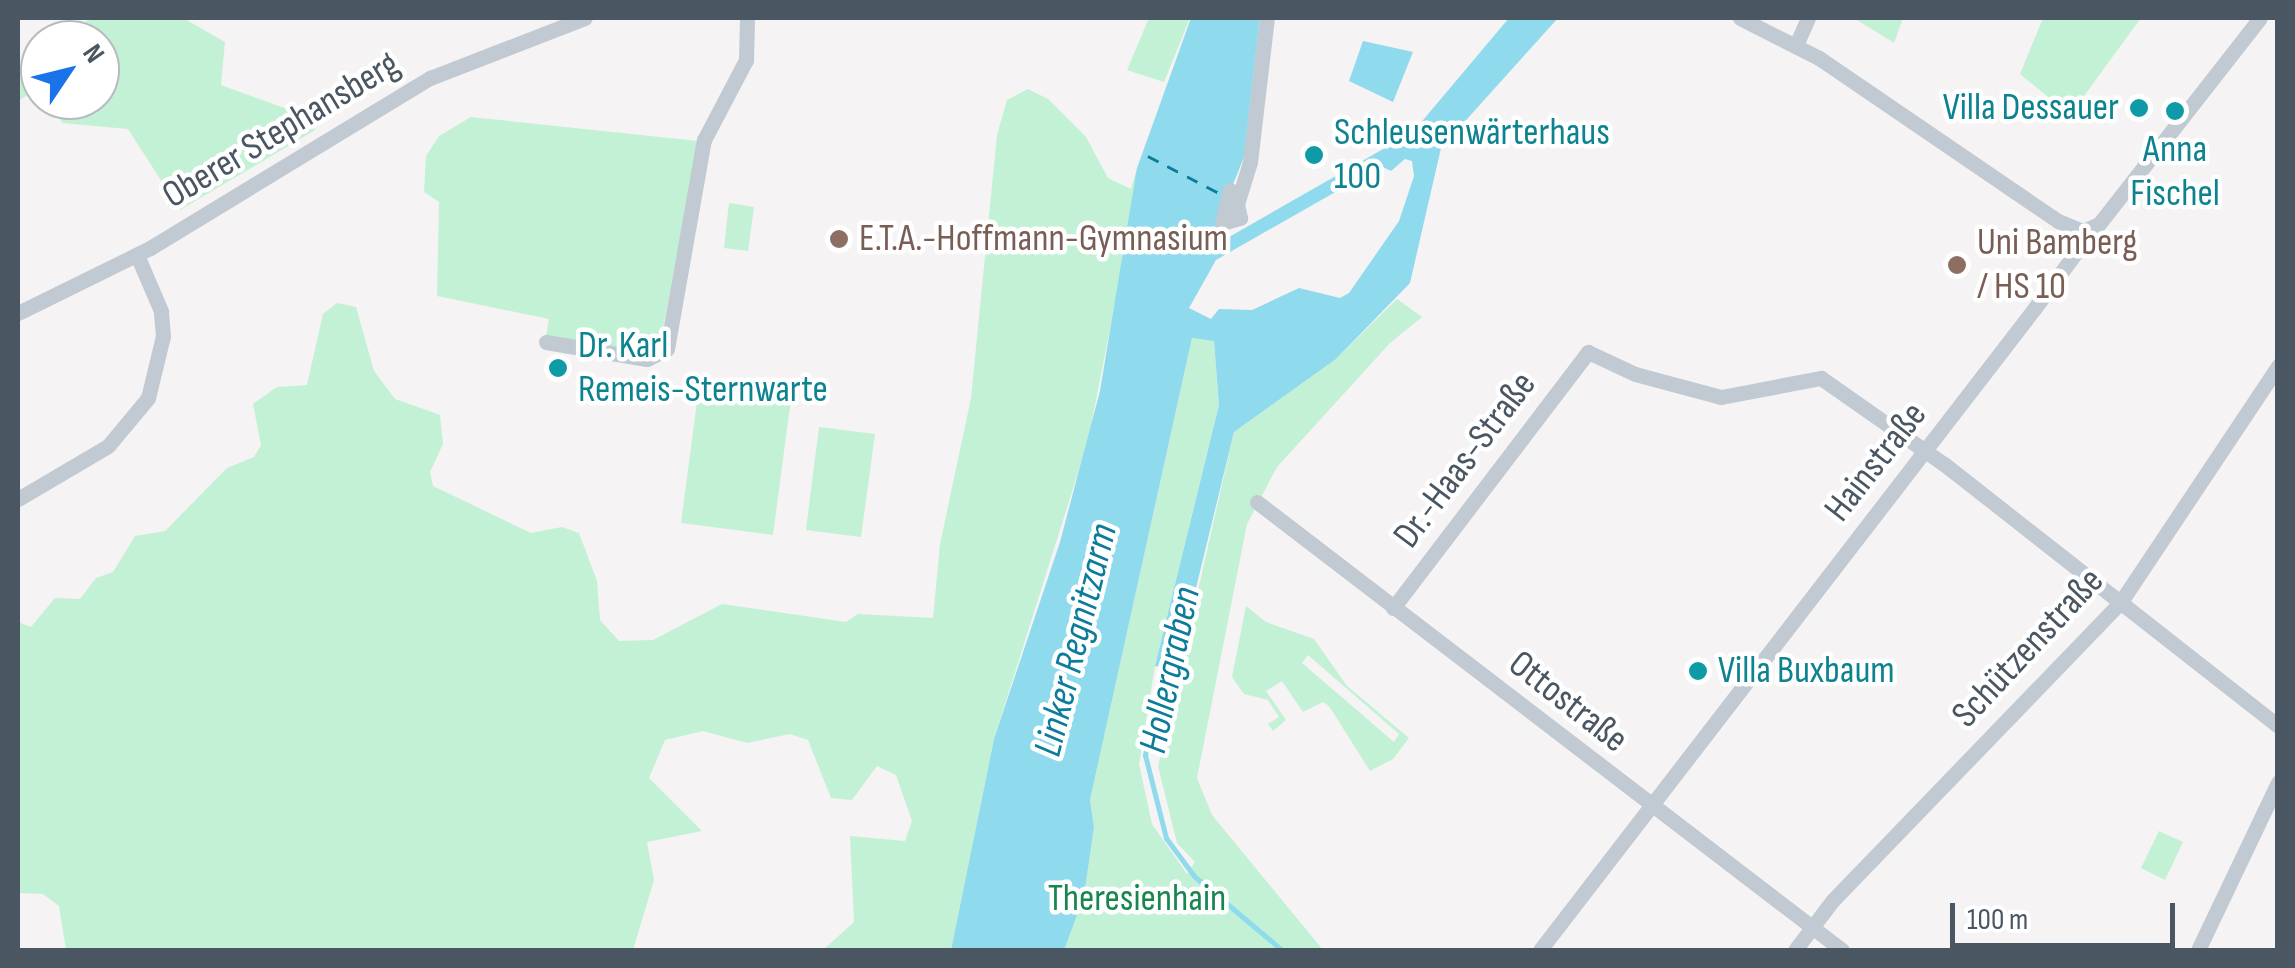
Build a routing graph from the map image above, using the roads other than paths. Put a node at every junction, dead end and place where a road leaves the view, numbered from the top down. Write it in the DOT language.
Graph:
graph roads {
  1 [pos="585,18"];
  2 [pos="747,18"];
  3 [pos="1267,18"];
  4 [pos="1740,18"];
  5 [pos="1808,18"];
  6 [pos="2260,18"];
  7 [pos="1796,44"];
  8 [pos="1230,190"];
  9 [pos="2083,230"];
  10 [pos="137,255"];
  11 [pos="18,313"];
  12 [pos="546,342"];
  13 [pos="2278,366"];
  14 [pos="1926,451"];
  15 [pos="18,499"];
  16 [pos="1257,502"];
  17 [pos="2120,603"];
  18 [pos="1393,608"];
  19 [pos="2278,726"];
  20 [pos="2278,782"];
  21 [pos="1651,807"];
  22 [pos="1808,930"];
  23 [pos="1540,950"];
  24 [pos="1795,950"];
  25 [pos="1842,950"];
  26 [pos="2198,950"];
  1 -- 10 [label="street, Oberer Stephansberg"];
  2 -- 12 [label="street"];
  3 -- 8 [label="street"];
  4 -- 7 [label="street"];
  5 -- 7 [label="street"];
  6 -- 9 [label="street, Hainstraße"];
  7 -- 9 [label="street"];
  9 -- 14 [label="street, Hainstraße"];
  10 -- 11 [label="street, Oberer Stephansberg"];
  10 -- 15 [label="street"];
  13 -- 17 [label="street, Schützenstraße"];
  14 -- 17 [label="street"];
  14 -- 18 [label="street, Dr.-Haas-Straße"];
  14 -- 21 [label="street, Hainstraße"];
  16 -- 18 [label="street, Ottostraße"];
  17 -- 19 [label="street"];
  17 -- 22 [label="street, Schützenstraße"];
  18 -- 21 [label="street, Ottostraße"];
  20 -- 26 [label="street"];
  21 -- 22 [label="street, Ottostraße"];
  21 -- 23 [label="street, Hainstraße"];
  22 -- 24 [label="street, Schützenstraße"];
  22 -- 25 [label="street, Ottostraße"];
}
